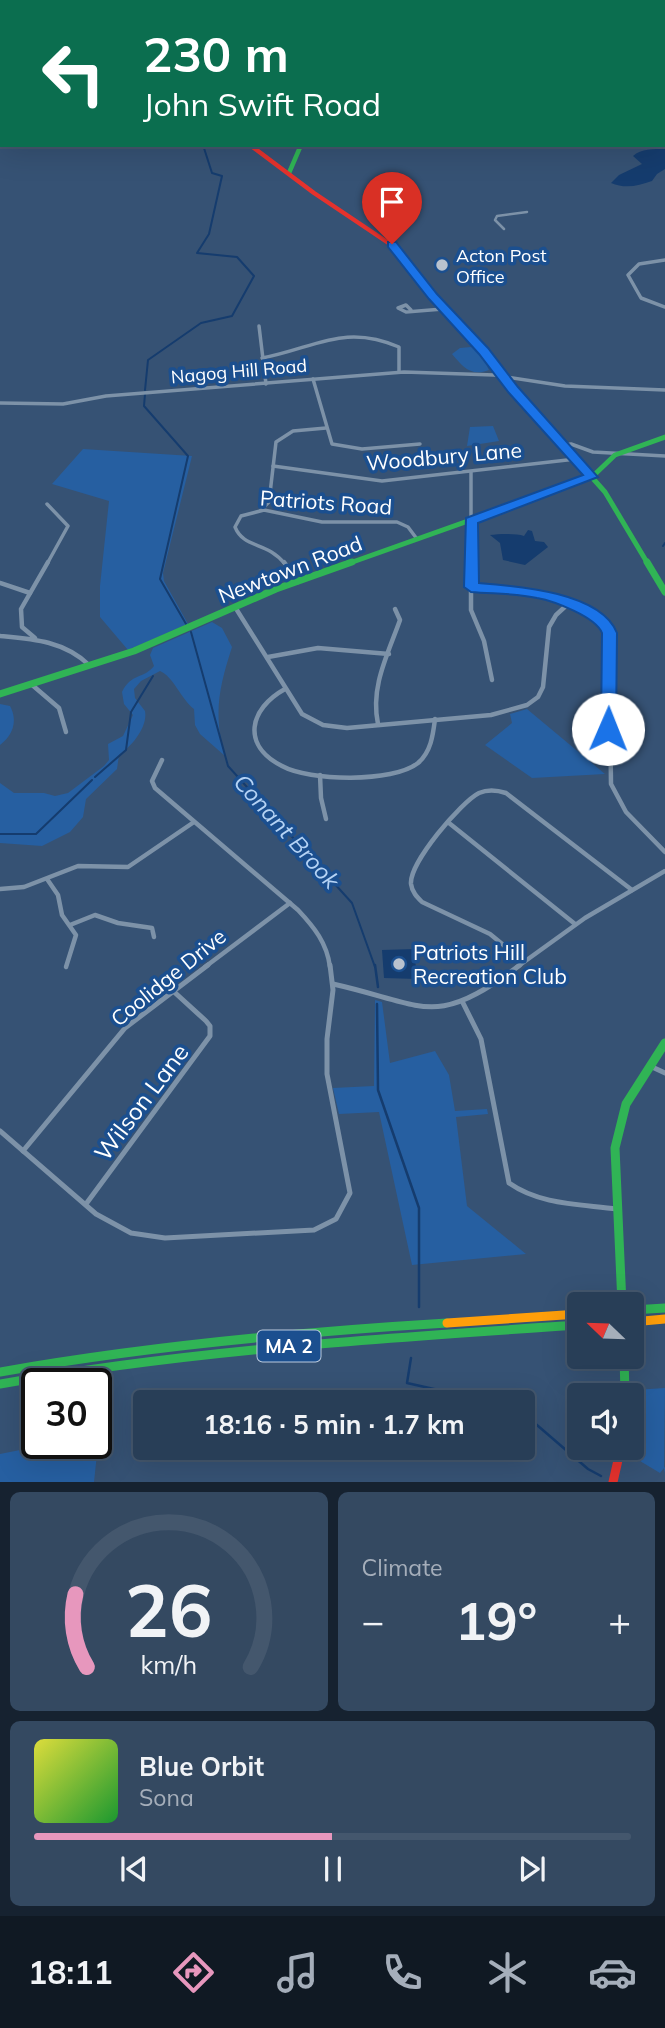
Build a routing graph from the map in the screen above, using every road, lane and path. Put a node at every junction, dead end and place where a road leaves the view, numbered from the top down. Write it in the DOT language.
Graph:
graph roads {
  1 [pos="253,147"];
  2 [pos="300,147"];
  3 [pos="293,164"];
  4 [pos="279,166"];
  5 [pos="289,173"];
  6 [pos="527,212"];
  7 [pos="504,229"];
  8 [pos="665,260"];
  9 [pos="665,307"];
  10 [pos="443,309"];
  11 [pos="411,310"];
  12 [pos="259,326"];
  13 [pos="262,358"];
  14 [pos="496,368"];
  15 [pos="399,372"];
  16 [pos="482,374"];
  17 [pos="503,377"];
  18 [pos="313,379"];
  19 [pos="266,384"];
  20 [pos="665,390"];
  21 [pos="0,403"];
  22 [pos="326,428"];
  23 [pos="665,437"];
  24 [pos="420,443"];
  25 [pos="565,445"];
  26 [pos="636,450"];
  27 [pos="614,453"];
  28 [pos="665,456"];
  29 [pos="577,459"];
  30 [pos="273,466"];
  31 [pos="471,471"];
  32 [pos="592,477"];
  33 [pos="47,504"];
  34 [pos="260,510"];
  35 [pos="471,521"];
  36 [pos="418,540"];
  37 [pos="298,582"];
  38 [pos="0,583"];
  39 [pos="471,587"];
  40 [pos="30,593"];
  41 [pos="665,593"];
  42 [pos="568,604"];
  43 [pos="235,607"];
  44 [pos="395,609"];
  45 [pos="0,636"];
  46 [pos="35,638"];
  47 [pos="389,654"];
  48 [pos="268,657"];
  49 [pos="90,666"];
  50 [pos="492,680"];
  51 [pos="31,684"];
  52 [pos="285,689"];
  53 [pos="0,694"];
  54 [pos="435,719"];
  55 [pos="379,724"];
  56 [pos="66,732"];
  57 [pos="162,760"];
  58 [pos="320,775"];
  59 [pos="326,819"];
  60 [pos="194,822"];
  61 [pos="449,823"];
  62 [pos="665,852"];
  63 [pos="665,871"];
  64 [pos="47,879"];
  65 [pos="0,889"];
  66 [pos="632,890"];
  67 [pos="290,902"];
  68 [pos="575,924"];
  69 [pos="70,925"];
  70 [pos="154,937"];
  71 [pos="523,961"];
  72 [pos="66,968"];
  73 [pos="333,984"];
  74 [pos="172,990"];
  75 [pos="463,1001"];
  76 [pos="665,1043"];
  77 [pos="649,1066"];
  78 [pos="665,1073"];
  79 [pos="0,1131"];
  80 [pos="23,1151"];
  81 [pos="86,1204"];
  82 [pos="617,1209"];
  83 [pos="621,1292"];
  84 [pos="665,1308"];
  85 [pos="644,1309"];
  86 [pos="567,1315"];
  87 [pos="665,1320"];
  88 [pos="644,1321"];
  89 [pos="567,1326"];
  90 [pos="0,1372"];
  91 [pos="0,1384"];
  92 [pos="618,1460"];
  93 [pos="613,1482"];
  1 -- 4 [label="main road"];
  2 -- 3 [label="main road"];
  3 -- 4 [label="main road"];
  3 -- 5 [label="main road"];
  4 -- 5 [label="main road"];
  5 -- 10 [label="main road"];
  6 -- 7 [label="street"];
  8 -- 9 [label="street"];
  10 -- 11 [label="street"];
  10 -- 14 [label="main road"];
  12 -- 13 [label="street"];
  13 -- 15 [label="street"];
  13 -- 19 [label="street"];
  14 -- 16 [label="street, Nagog Hill Road"];
  14 -- 17 [label="main road"];
  15 -- 16 [label="street, Nagog Hill Road"];
  15 -- 18 [label="street, Nagog Hill Road"];
  16 -- 17 [label="street, Nagog Hill Road"];
  17 -- 20 [label="street, Nagog Hill Road"];
  17 -- 25 [label="main road"];
  18 -- 19 [label="street, Nagog Hill Road"];
  18 -- 22 [label="street"];
  19 -- 21 [label="street, Nagog Hill Road"];
  22 -- 24 [label="street"];
  22 -- 30 [label="street"];
  23 -- 26 [label="main road"];
  25 -- 27 [label="street"];
  25 -- 29 [label="main road"];
  26 -- 27 [label="main road"];
  26 -- 28 [label="street"];
  27 -- 32 [label="main road"];
  29 -- 31 [label="street, Woodbury Lane"];
  29 -- 32 [label="main road"];
  30 -- 31 [label="street, Woodbury Lane"];
  30 -- 34 [label="street"];
  31 -- 35 [label="street"];
  32 -- 35 [label="main road, Newtown Road"];
  32 -- 41 [label="main road"];
  33 -- 40 [label="street"];
  34 -- 36 [label="street, Patriots Road"];
  34 -- 37 [label="street, Patriots Road"];
  35 -- 36 [label="main road, Newtown Road"];
  35 -- 39 [label="street"];
  36 -- 37 [label="main road, Newtown Road"];
  37 -- 43 [label="main road, Newtown Road"];
  38 -- 40 [label="street"];
  39 -- 42 [label="street"];
  39 -- 50 [label="street"];
  40 -- 46 [label="street"];
  42 -- 54 [label="street"];
  42 -- 62 [label="street"];
  43 -- 48 [label="street"];
  43 -- 49 [label="main road, Newtown Road"];
  44 -- 47 [label="street"];
  45 -- 46 [label="street"];
  46 -- 49 [label="street"];
  47 -- 48 [label="street"];
  47 -- 55 [label="street"];
  48 -- 52 [label="street"];
  49 -- 51 [label="main road, Newtown Road"];
  51 -- 53 [label="main road, Newtown Road"];
  51 -- 56 [label="street"];
  52 -- 55 [label="street"];
  52 -- 58 [label="street"];
  54 -- 55 [label="street"];
  54 -- 58 [label="street"];
  57 -- 60 [label="street"];
  58 -- 59 [label="street"];
  60 -- 64 [label="street"];
  60 -- 67 [label="street"];
  61 -- 66 [label="street"];
  61 -- 68 [label="street"];
  61 -- 71 [label="street"];
  63 -- 66 [label="street"];
  64 -- 65 [label="street"];
  64 -- 69 [label="street"];
  66 -- 68 [label="street"];
  67 -- 73 [label="street"];
  67 -- 74 [label="street, Coolidge Drive"];
  68 -- 71 [label="street"];
  69 -- 70 [label="street"];
  69 -- 72 [label="street"];
  71 -- 75 [label="street"];
  73 -- 75 [label="street"];
  73 -- 81 [label="street"];
  74 -- 80 [label="street, Coolidge Drive"];
  74 -- 81 [label="street, Wilson Lane"];
  75 -- 82 [label="street"];
  76 -- 77 [label="main road"];
  77 -- 78 [label="street"];
  77 -- 82 [label="main road"];
  79 -- 80 [label="street"];
  80 -- 81 [label="street"];
  82 -- 83 [label="main road"];
  84 -- 85 [label="main road"];
  86 -- 90 [label="main road, MA 2"];
  87 -- 88 [label="main road"];
  89 -- 91 [label="main road, MA 2"];
  92 -- 93 [label="main road"];
}
